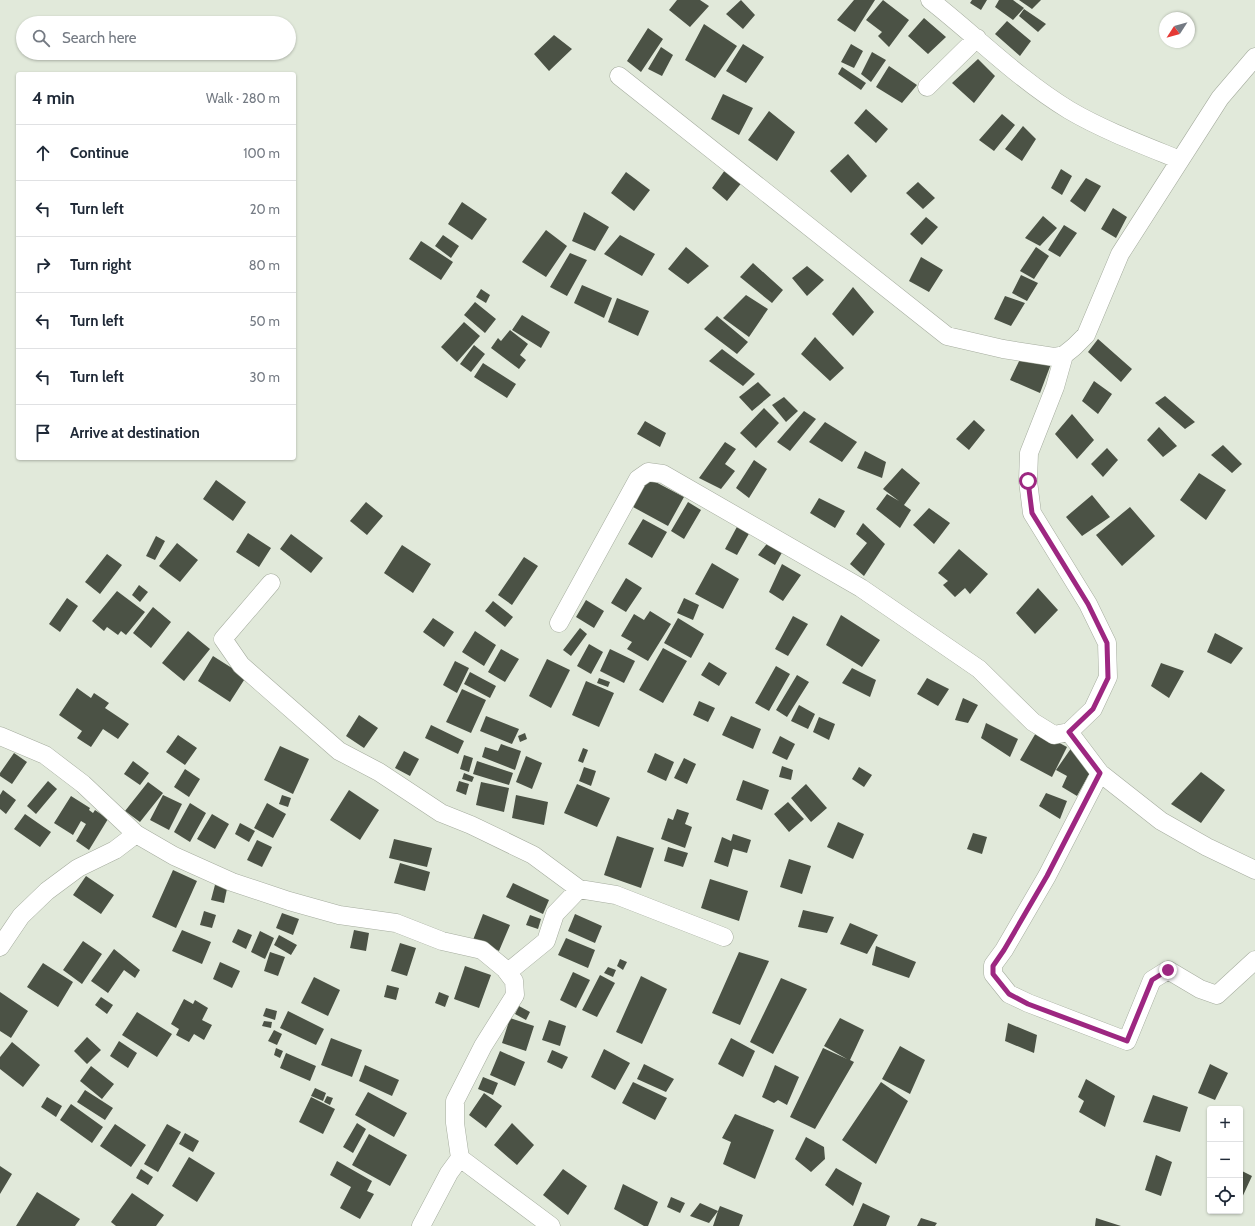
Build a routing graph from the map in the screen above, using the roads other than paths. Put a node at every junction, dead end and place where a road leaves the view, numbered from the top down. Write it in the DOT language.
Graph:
graph roads {
  1 [pos="930,0"];
  2 [pos="977,38"];
  3 [pos="1255,57"];
  4 [pos="619,76"];
  5 [pos="927,87"];
  6 [pos="1180,160"];
  7 [pos="1064,355"];
  8 [pos="271,583"];
  9 [pos="559,622"];
  10 [pos="1069,732"];
  11 [pos="0,736"];
  12 [pos="1100,773"];
  13 [pos="136,834"];
  14 [pos="1255,870"];
  15 [pos="578,889"];
  16 [pos="724,937"];
  17 [pos="0,947"];
  18 [pos="1255,960"];
  19 [pos="508,972"];
  20 [pos="460,1158"];
  21 [pos="421,1226"];
  22 [pos="551,1226"];
  1 -- 2 [label="street"];
  2 -- 5 [label="street"];
  2 -- 6 [label="street"];
  3 -- 6 [label="street"];
  4 -- 7 [label="street"];
  6 -- 7 [label="street"];
  7 -- 10 [label="street"];
  8 -- 15 [label="street"];
  9 -- 10 [label="street"];
  10 -- 12 [label="street"];
  11 -- 13 [label="street"];
  12 -- 14 [label="street"];
  12 -- 18 [label="street"];
  13 -- 17 [label="street"];
  13 -- 19 [label="street"];
  15 -- 16 [label="street"];
  15 -- 19 [label="street"];
  19 -- 20 [label="street"];
  20 -- 21 [label="street"];
  20 -- 22 [label="street"];
}
